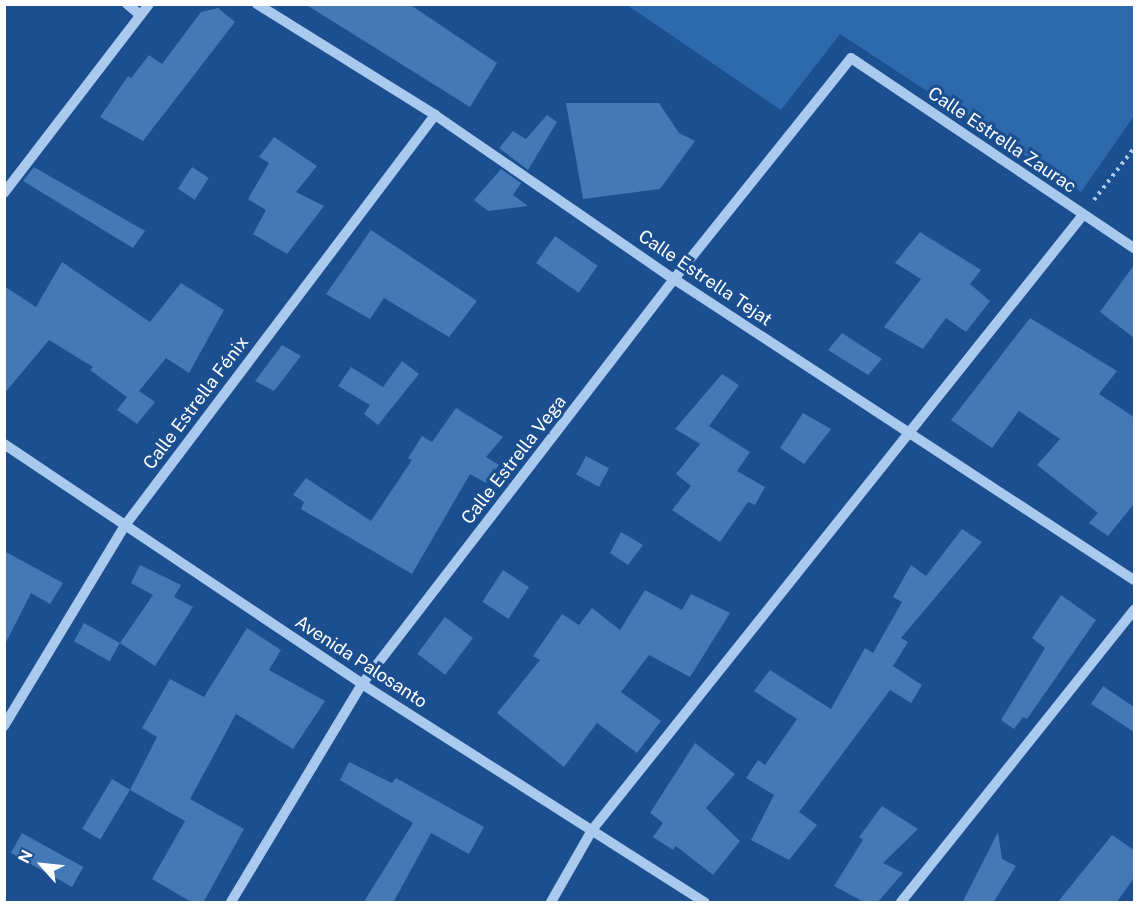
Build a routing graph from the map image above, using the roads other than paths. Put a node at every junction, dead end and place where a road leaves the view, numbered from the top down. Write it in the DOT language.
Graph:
graph roads {
  1 [pos="127,4"];
  2 [pos="148,4"];
  3 [pos="257,4"];
  4 [pos="140,15"];
  5 [pos="851,58"];
  6 [pos="435,115"];
  7 [pos="4,193"];
  8 [pos="1083,215"];
  9 [pos="1134,248"];
  10 [pos="674,279"];
  11 [pos="909,433"];
  12 [pos="4,444"];
  13 [pos="126,524"];
  14 [pos="1134,580"];
  15 [pos="1134,610"];
  16 [pos="363,684"];
  17 [pos="4,726"];
  18 [pos="592,830"];
  19 [pos="231,903"];
  20 [pos="551,903"];
  21 [pos="704,903"];
  22 [pos="901,903"];
  1 -- 4 [label="street"];
  2 -- 4 [label="street"];
  3 -- 6 [label="street, Calle Estrella Tejat"];
  4 -- 7 [label="street"];
  5 -- 8 [label="street, Calle Estrella Zaurac"];
  5 -- 10 [label="street, Calle Estrella Vega"];
  6 -- 10 [label="street, Calle Estrella Tejat"];
  6 -- 13 [label="street, Calle Estrella Fénix"];
  8 -- 9 [label="street, Calle Estrella Zaurac"];
  8 -- 11 [label="street"];
  10 -- 11 [label="street, Calle Estrella Tejat"];
  10 -- 16 [label="street, Calle Estrella Vega"];
  11 -- 14 [label="street, Calle Estrella Tejat"];
  11 -- 18 [label="street"];
  12 -- 13 [label="street, Avenida Palosanto"];
  13 -- 16 [label="street, Avenida Palosanto"];
  13 -- 17 [label="street, Calle Estrella Fénix"];
  15 -- 22 [label="street"];
  16 -- 18 [label="street, Avenida Palosanto"];
  16 -- 19 [label="street, Calle Estrella Vega"];
  18 -- 20 [label="street"];
  18 -- 21 [label="street, Avenida Palosanto"];
}
